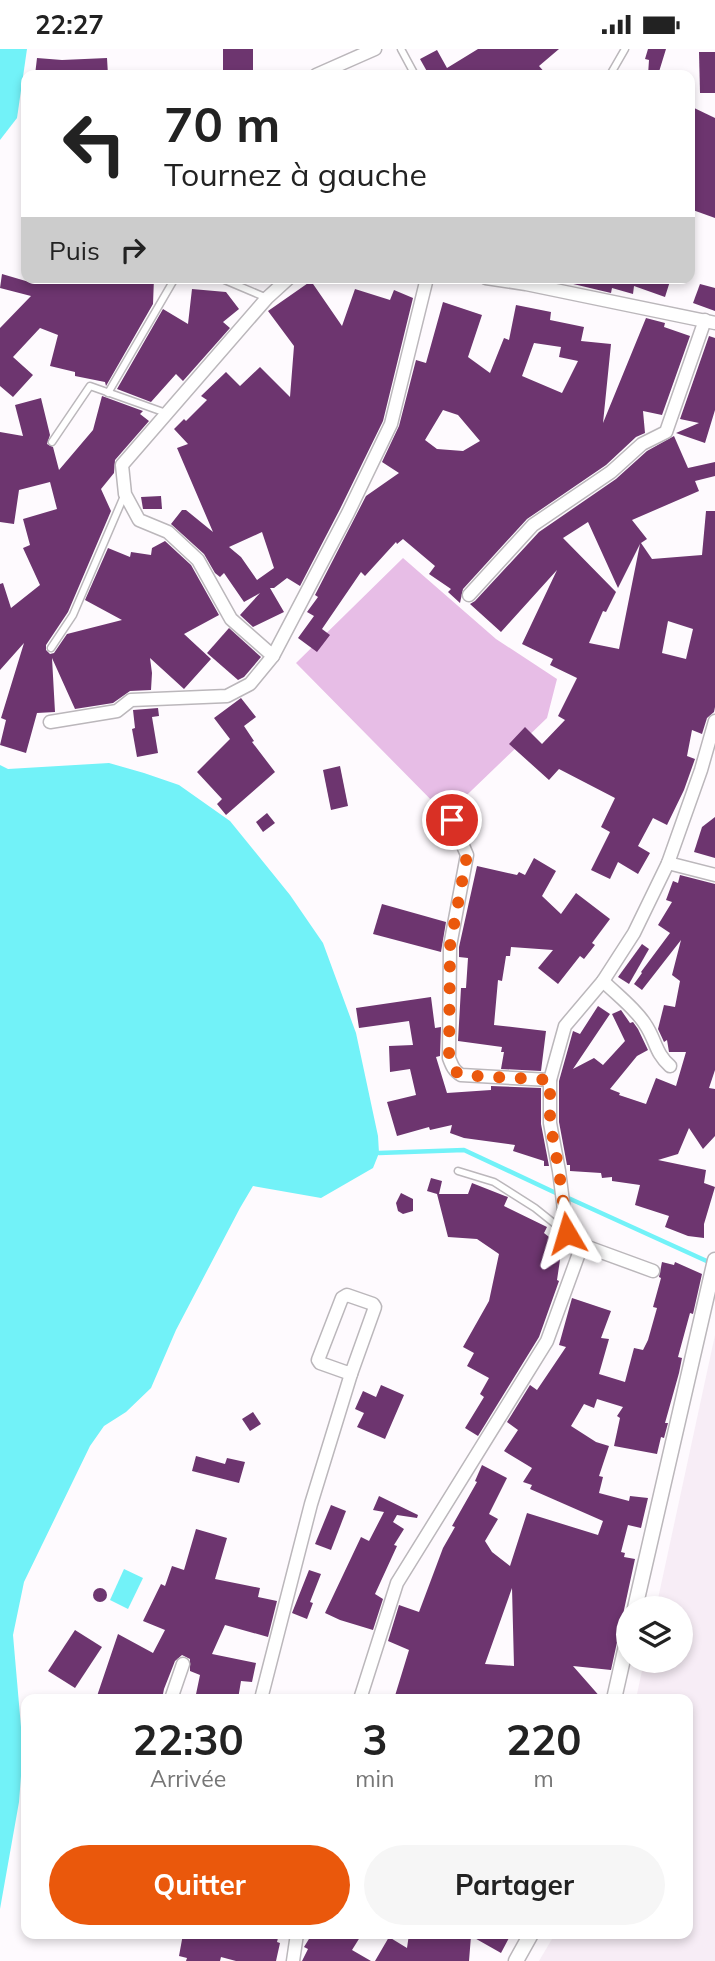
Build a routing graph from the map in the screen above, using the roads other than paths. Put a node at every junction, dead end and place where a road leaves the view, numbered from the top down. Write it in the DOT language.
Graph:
graph roads {
  1 [pos="375,49"];
  2 [pos="401,49"];
  3 [pos="625,49"];
  4 [pos="327,70"];
  5 [pos="412,70"];
  6 [pos="613,70"];
  7 [pos="172,284"];
  8 [pos="234,284"];
  9 [pos="282,284"];
  10 [pos="425,284"];
  11 [pos="541,284"];
  12 [pos="267,298"];
  13 [pos="710,321"];
  14 [pos="108,393"];
  15 [pos="166,413"];
  16 [pos="52,442"];
  17 [pos="125,494"];
  18 [pos="469,595"];
  19 [pos="51,648"];
  20 [pos="273,656"];
  21 [pos="715,721"];
  22 [pos="50,722"];
  23 [pos="452,820"];
  24 [pos="668,863"];
  25 [pos="715,875"];
  26 [pos="603,981"];
  27 [pos="670,1066"];
  28 [pos="550,1080"];
  29 [pos="458,1171"];
  30 [pos="567,1233"];
  31 [pos="582,1245"];
  32 [pos="715,1260"];
  33 [pos="653,1271"];
  34 [pos="351,1374"];
  35 [pos="638,1596"];
  36 [pos="183,1664"];
  37 [pos="620,1673"];
  38 [pos="173,1694"];
  39 [pos="262,1694"];
  40 [pos="362,1694"];
  41 [pos="615,1694"];
  42 [pos="296,1939"];
  43 [pos="528,1939"];
  44 [pos="293,1961"];
  45 [pos="516,1961"];
  1 -- 4 [label="street"];
  2 -- 5 [label="lane"];
  3 -- 6 [label="lane"];
  7 -- 14 [label="lane"];
  8 -- 12 [label="lane"];
  9 -- 12 [label="street"];
  10 -- 20 [label="street"];
  11 -- 13 [label="street"];
  12 -- 15 [label="street"];
  13 -- 18 [label="street"];
  14 -- 15 [label="lane"];
  14 -- 16 [label="lane"];
  15 -- 17 [label="street"];
  17 -- 19 [label="lane"];
  17 -- 20 [label="street"];
  20 -- 22 [label="street"];
  21 -- 24 [label="street"];
  23 -- 28 [label="street"];
  24 -- 25 [label="street"];
  24 -- 26 [label="street"];
  26 -- 27 [label="street"];
  26 -- 28 [label="street"];
  28 -- 30 [label="street"];
  29 -- 30 [label="lane"];
  30 -- 31 [label="street"];
  31 -- 33 [label="street"];
  31 -- 40 [label="street"];
  32 -- 35 [label="street"];
  34 -- 34 [label="street"];
  34 -- 39 [label="street"];
  36 -- 38 [label="street"];
  37 -- 41 [label="street"];
  42 -- 44 [label="street"];
  43 -- 45 [label="street"];
}
